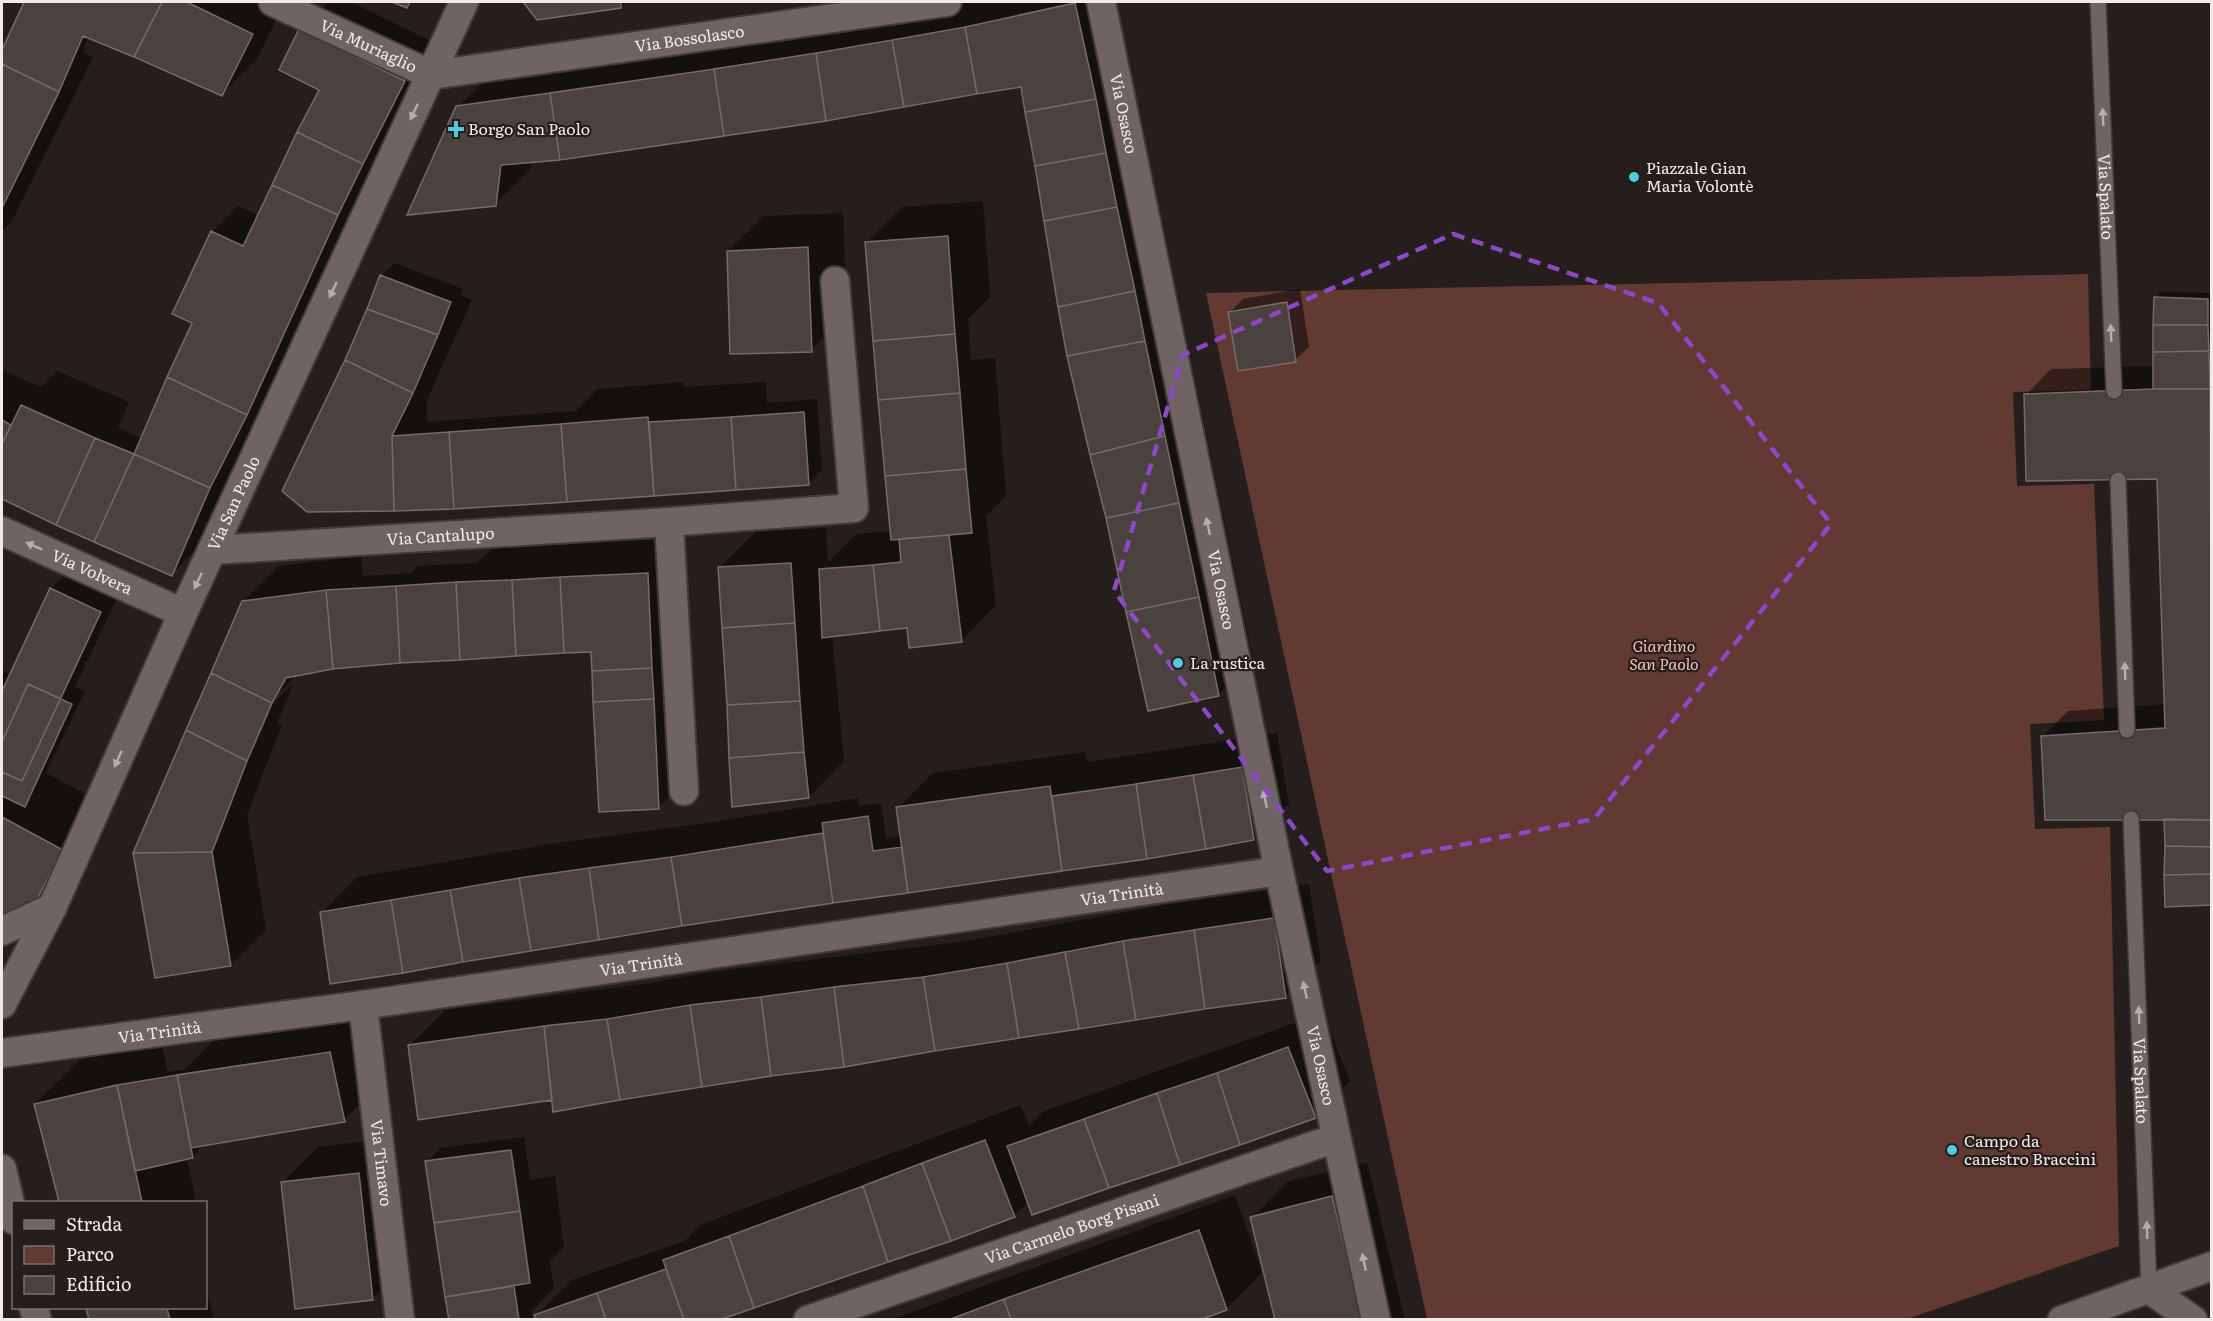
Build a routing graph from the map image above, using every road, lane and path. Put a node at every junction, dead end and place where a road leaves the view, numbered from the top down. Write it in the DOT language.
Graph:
graph roads {
  1 [pos="273,2"];
  2 [pos="464,2"];
  3 [pos="947,2"];
  4 [pos="1101,2"];
  5 [pos="2098,2"];
  6 [pos="432,75"];
  7 [pos="836,281"];
  8 [pos="2114,391"];
  9 [pos="2118,480"];
  10 [pos="669,522"];
  11 [pos="2,531"];
  12 [pos="213,550"];
  13 [pos="183,613"];
  14 [pos="2127,730"];
  15 [pos="684,790"];
  16 [pos="2131,819"];
  17 [pos="1280,871"];
  18 [pos="52,908"];
  19 [pos="2,931"];
  20 [pos="2,1004"];
  21 [pos="363,1005"];
  22 [pos="2,1053"];
  23 [pos="1336,1138"];
  24 [pos="2,1169"];
  25 [pos="12,1212"];
  26 [pos="2211,1266"];
  27 [pos="2149,1289"];
  28 [pos="400,1320"];
  29 [pos="808,1320"];
  30 [pos="1376,1320"];
  31 [pos="2062,1320"];
  32 [pos="2193,1320"];
  1 -- 6 [label="street, Via Muriaglio"];
  2 -- 6 [label="street, Via San Paolo"];
  3 -- 6 [label="street, Via Bossolasco"];
  17 -- 4 [label="street, Via Osasco, one-way"];
  8 -- 5 [label="lane, Via Spalato, one-way"];
  6 -- 12 [label="street, Via San Paolo, one-way"];
  7 -- 10 [label="street, Via Cantalupo"];
  14 -- 9 [label="lane, one-way"];
  10 -- 12 [label="street, Via Cantalupo"];
  10 -- 15 [label="street"];
  13 -- 11 [label="street, Via Volvera, one-way"];
  12 -- 13 [label="street, Via San Paolo, one-way"];
  13 -- 18 [label="street, Via San Paolo, one-way"];
  27 -- 16 [label="lane, Via Spalato, one-way"];
  17 -- 21 [label="street, Via Trinità"];
  23 -- 17 [label="street, Via Osasco, one-way"];
  18 -- 19 [label="street"];
  18 -- 20 [label="street, Via San Paolo"];
  21 -- 22 [label="street, Via Trinità"];
  21 -- 28 [label="street, Via Timavo"];
  23 -- 29 [label="street, Via Carmelo Borg Pisani"];
  30 -- 23 [label="street, Via Osasco, one-way"];
  24 -- 25 [label="street"];
  26 -- 27 [label="street"];
  27 -- 31 [label="street"];
  27 -- 32 [label="street"];
}
